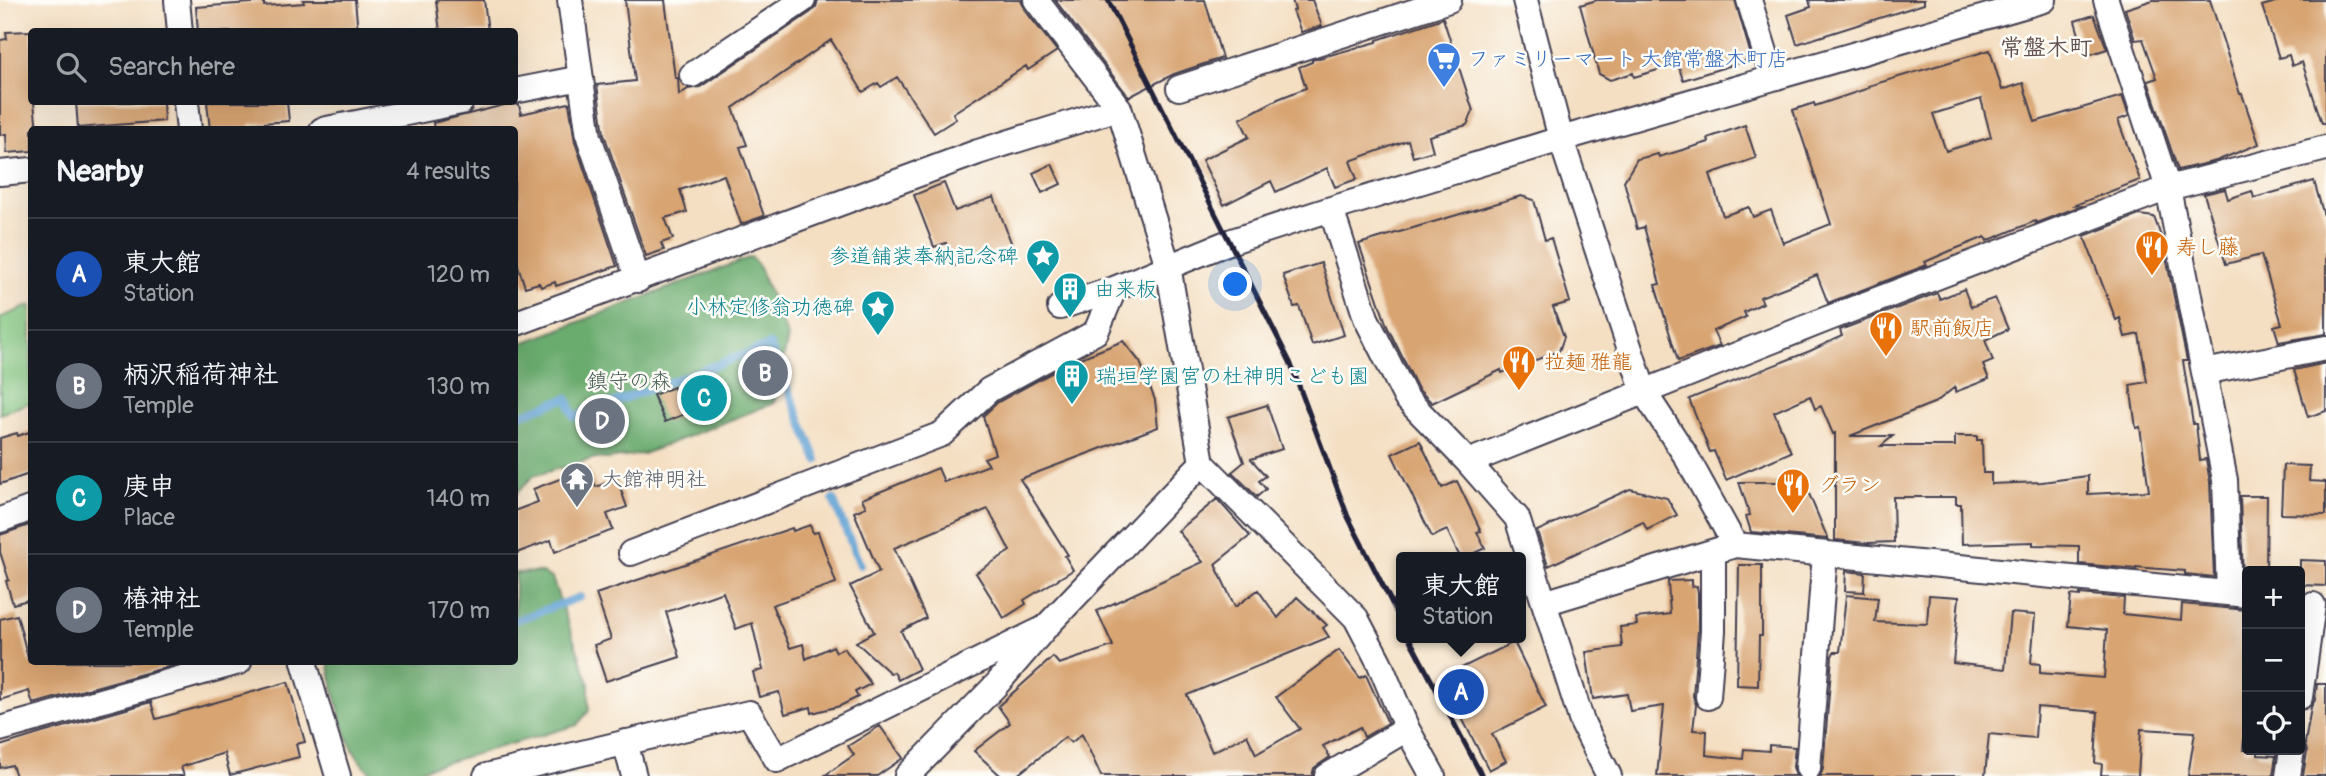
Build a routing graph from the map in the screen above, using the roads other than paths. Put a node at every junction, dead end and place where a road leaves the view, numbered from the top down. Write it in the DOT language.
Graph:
graph roads {
  1 [pos="177,0"];
  2 [pos="570,0"];
  3 [pos="803,0"];
  4 [pos="1036,0"];
  5 [pos="1449,0"];
  6 [pos="1525,0"];
  7 [pos="1749,0"];
  8 [pos="2044,0"];
  9 [pos="2106,0"];
  10 [pos="180,28"];
  11 [pos="692,75"];
  12 [pos="581,78"];
  13 [pos="1773,78"];
  14 [pos="1179,88"];
  15 [pos="518,90"];
  16 [pos="186,105"];
  17 [pos="446,105"];
  18 [pos="1119,107"];
  19 [pos="188,126"];
  20 [pos="341,126"];
  21 [pos="1561,139"];
  22 [pos="2326,148"];
  23 [pos="28,170"];
  24 [pos="0,173"];
  25 [pos="2168,188"];
  26 [pos="1331,209"];
  27 [pos="1168,267"];
  28 [pos="638,280"];
  29 [pos="1114,289"];
  30 [pos="1060,307"];
  31 [pos="518,323"];
  32 [pos="2326,348"];
  33 [pos="2204,372"];
  34 [pos="1644,392"];
  35 [pos="1468,462"];
  36 [pos="1202,463"];
  37 [pos="28,510"];
  38 [pos="0,520"];
  39 [pos="1724,548"];
  40 [pos="631,554"];
  41 [pos="1825,554"];
  42 [pos="2238,594"];
  43 [pos="1544,603"];
  44 [pos="2313,605"];
  45 [pos="1045,628"];
  46 [pos="228,665"];
  47 [pos="305,665"];
  48 [pos="2301,692"];
  49 [pos="1708,697"];
  50 [pos="0,729"];
  51 [pos="1407,729"];
  52 [pos="625,743"];
  53 [pos="2291,755"];
  54 [pos="1808,768"];
  55 [pos="338,776"];
  56 [pos="486,776"];
  57 [pos="634,776"];
  58 [pos="907,776"];
  59 [pos="1326,776"];
  60 [pos="1433,776"];
  61 [pos="1609,776"];
  62 [pos="2288,776"];
  1 -- 10 [label="street"];
  2 -- 12 [label="street"];
  3 -- 11 [label="street"];
  4 -- 18 [label="street"];
  5 -- 14 [label="street"];
  6 -- 21 [label="street"];
  7 -- 13 [label="street"];
  8 -- 13 [label="street"];
  9 -- 25 [label="street"];
  12 -- 15 [label="street"];
  12 -- 28 [label="street"];
  13 -- 21 [label="street"];
  16 -- 19 [label="street"];
  17 -- 20 [label="street"];
  18 -- 27 [label="street"];
  18 -- 28 [label="street"];
  21 -- 26 [label="street"];
  21 -- 34 [label="street"];
  22 -- 25 [label="street"];
  23 -- 24 [label="street"];
  25 -- 33 [label="street"];
  25 -- 34 [label="street"];
  26 -- 27 [label="street"];
  26 -- 35 [label="street"];
  27 -- 29 [label="street"];
  27 -- 36 [label="street"];
  28 -- 31 [label="street"];
  29 -- 30 [label="street"];
  29 -- 40 [label="street"];
  32 -- 33 [label="street"];
  33 -- 42 [label="street"];
  34 -- 35 [label="street"];
  34 -- 39 [label="street"];
  35 -- 43 [label="street"];
  36 -- 45 [label="street"];
  36 -- 51 [label="street"];
  37 -- 38 [label="street"];
  39 -- 41 [label="street"];
  39 -- 43 [label="street"];
  39 -- 49 [label="street"];
  41 -- 42 [label="street"];
  41 -- 54 [label="street"];
  43 -- 61 [label="street"];
  44 -- 48 [label="street"];
  45 -- 52 [label="street"];
  45 -- 58 [label="street"];
  46 -- 50 [label="street"];
  47 -- 55 [label="street"];
  51 -- 59 [label="street"];
  51 -- 60 [label="street"];
  52 -- 56 [label="street"];
  52 -- 57 [label="street"];
  53 -- 62 [label="street"];
}
